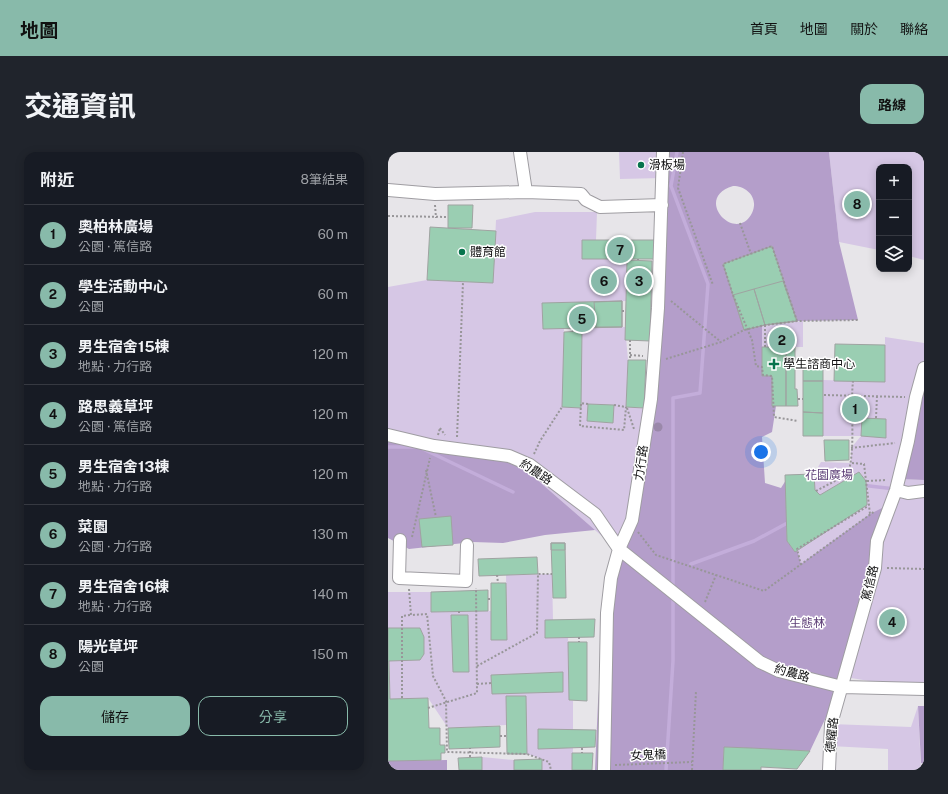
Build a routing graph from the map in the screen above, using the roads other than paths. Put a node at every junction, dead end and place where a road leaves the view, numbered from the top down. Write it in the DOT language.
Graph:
graph roads {
  1 [pos="520,152"];
  2 [pos="663,152"];
  3 [pos="388,190"];
  4 [pos="526,192"];
  5 [pos="662,205"];
  6 [pos="924,368"];
  7 [pos="388,435"];
  8 [pos="900,486"];
  9 [pos="923,491"];
  10 [pos="405,541"];
  11 [pos="468,545"];
  12 [pos="620,549"];
  13 [pos="843,682"];
  14 [pos="924,689"];
  15 [pos="604,768"];
  16 [pos="829,770"];
  1 -- 4 [label="street"];
  2 -- 5 [label="street, 力行路"];
  3 -- 4 [label="street"];
  4 -- 5 [label="street"];
  5 -- 12 [label="street, 力行路"];
  6 -- 8 [label="street, 篤信路"];
  7 -- 12 [label="street, 約農路"];
  8 -- 9 [label="street"];
  8 -- 13 [label="street, 篤信路"];
  10 -- 11 [label="street"];
  12 -- 13 [label="street, 約農路"];
  12 -- 15 [label="street, 力行路"];
  13 -- 14 [label="street, 約農路"];
  13 -- 16 [label="street, 德耀路"];
}
